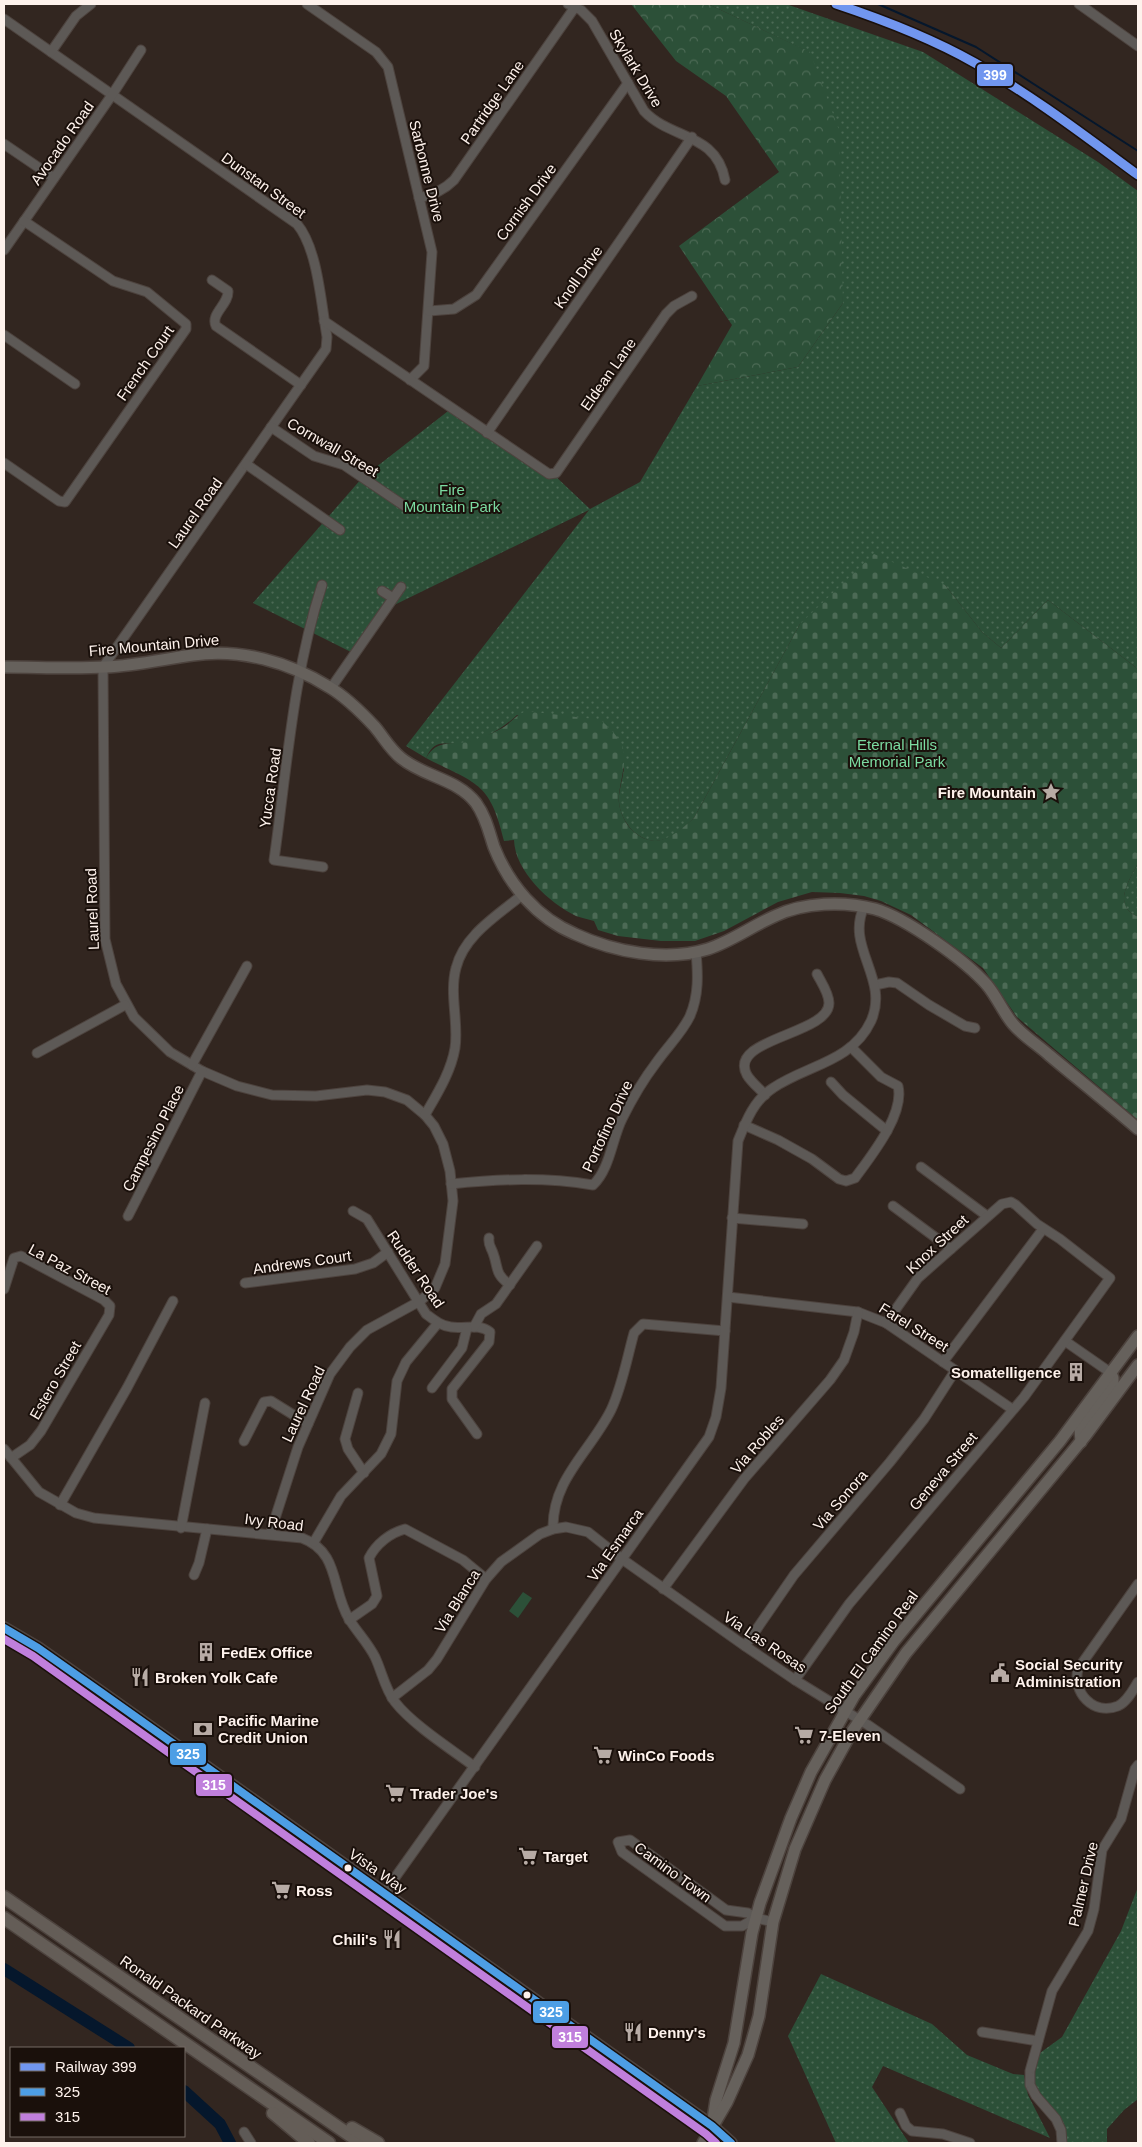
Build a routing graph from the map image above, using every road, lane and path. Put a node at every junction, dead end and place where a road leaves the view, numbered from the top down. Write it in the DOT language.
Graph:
graph roads {
  1 [pos="91,4"];
  2 [pos="307,4"];
  3 [pos="1078,4"];
  4 [pos="572,5"];
  5 [pos="4,19"];
  6 [pos="1138,46"];
  7 [pos="141,50"];
  8 [pos="51,52"];
  9 [pos="628,83"];
  10 [pos="112,95"];
  11 [pos="692,137"];
  12 [pos="4,144"];
  13 [pos="54,178"];
  14 [pos="725,180"];
  15 [pos="420,198"];
  16 [pos="24,221"];
  17 [pos="4,250"];
  18 [pos="212,280"];
  19 [pos="692,296"];
  20 [pos="429,311"];
  21 [pos="324,321"];
  22 [pos="4,335"];
  23 [pos="410,380"];
  24 [pos="75,384"];
  25 [pos="301,385"];
  26 [pos="271,427"];
  27 [pos="487,433"];
  28 [pos="4,463"];
  29 [pos="246,464"];
  30 [pos="406,507"];
  31 [pos="340,530"];
  32 [pos="322,585"];
  33 [pos="401,587"];
  34 [pos="382,591"];
  35 [pos="393,598"];
  36 [pos="4,667"];
  37 [pos="103,667"];
  38 [pos="300,671"];
  39 [pos="331,688"];
  40 [pos="323,867"];
  41 [pos="522,895"];
  42 [pos="864,907"];
  43 [pos="696,952"];
  44 [pos="247,966"];
  45 [pos="816,974"];
  46 [pos="875,985"];
  47 [pos="125,1005"];
  48 [pos="975,1028"];
  49 [pos="851,1047"];
  50 [pos="37,1053"];
  51 [pos="192,1065"];
  52 [pos="202,1072"];
  53 [pos="831,1082"];
  54 [pos="766,1095"];
  55 [pos="425,1115"];
  56 [pos="744,1126"];
  57 [pos="1138,1129"];
  58 [pos="887,1131"];
  59 [pos="921,1167"];
  60 [pos="451,1184"];
  61 [pos="893,1206"];
  62 [pos="353,1211"];
  63 [pos="990,1214"];
  64 [pos="128,1216"];
  65 [pos="732,1218"];
  66 [pos="803,1224"];
  67 [pos="1043,1229"];
  68 [pos="489,1238"];
  69 [pos="537,1246"];
  70 [pos="950,1249"];
  71 [pos="388,1252"];
  72 [pos="245,1283"];
  73 [pos="510,1285"];
  74 [pos="4,1289"];
  75 [pos="728,1297"];
  76 [pos="173,1301"];
  77 [pos="420,1301"];
  78 [pos="110,1306"];
  79 [pos="858,1312"];
  80 [pos="438,1323"];
  81 [pos="886,1323"];
  82 [pos="470,1327"];
  83 [pos="725,1331"];
  84 [pos="1138,1336"];
  85 [pos="1064,1340"];
  86 [pos="943,1362"];
  87 [pos="1138,1365"];
  88 [pos="955,1371"];
  89 [pos="1111,1373"];
  90 [pos="432,1388"];
  91 [pos="358,1393"];
  92 [pos="206,1403"];
  93 [pos="1012,1409"];
  94 [pos="308,1424"];
  95 [pos="477,1434"];
  96 [pos="244,1441"];
  97 [pos="1081,1442"];
  98 [pos="4,1449"];
  99 [pos="11,1458"];
  100 [pos="364,1473"];
  101 [pos="60,1505"];
  102 [pos="181,1528"];
  103 [pos="206,1529"];
  104 [pos="553,1529"];
  105 [pos="270,1534"];
  106 [pos="314,1542"];
  107 [pos="622,1559"];
  108 [pos="194,1575"];
  109 [pos="486,1579"];
  110 [pos="1138,1584"];
  111 [pos="663,1589"];
  112 [pos="349,1620"];
  113 [pos="4,1628"];
  114 [pos="745,1646"];
  115 [pos="795,1680"];
  116 [pos="1138,1682"];
  117 [pos="392,1698"];
  118 [pos="845,1712"];
  119 [pos="859,1720"];
  120 [pos="1138,1765"];
  121 [pos="475,1767"];
  122 [pos="960,1789"];
  123 [pos="384,1893"];
  124 [pos="4,1897"];
  125 [pos="4,1918"];
  126 [pos="756,1918"];
  127 [pos="773,1922"];
  128 [pos="982,2032"];
  129 [pos="1038,2041"];
  130 [pos="226,2072"];
  131 [pos="283,2089"];
  132 [pos="900,2113"];
  133 [pos="712,2126"];
  134 [pos="244,2132"];
  135 [pos="251,2143"];
  136 [pos="309,2143"];
  137 [pos="329,2143"];
  138 [pos="361,2143"];
  139 [pos="378,2143"];
  140 [pos="703,2143"];
  141 [pos="731,2143"];
  142 [pos="970,2143"];
  143 [pos="1062,2143"];
  1 -- 8 [label="street"];
  2 -- 15 [label="street, Sarbonne Drive"];
  3 -- 6 [label="street"];
  4 -- 9 [label="street, Skylark Drive"];
  4 -- 15 [label="street, Partridge Lane"];
  5 -- 8 [label="street, Dunstan Street"];
  7 -- 10 [label="street, Avocado Road"];
  8 -- 10 [label="street, Dunstan Street"];
  9 -- 11 [label="street, Skylark Drive"];
  9 -- 20 [label="street, Cornish Drive"];
  10 -- 13 [label="street, Avocado Road"];
  10 -- 21 [label="street, Dunstan Street"];
  11 -- 14 [label="street, Skylark Drive"];
  11 -- 27 [label="street, Knoll Drive"];
  12 -- 13 [label="street"];
  13 -- 16 [label="street, Avocado Road"];
  15 -- 20 [label="street, Sarbonne Drive"];
  16 -- 17 [label="street, Avocado Road"];
  16 -- 28 [label="street, French Court"];
  18 -- 25 [label="street"];
  19 -- 27 [label="street, Eldean Lane"];
  20 -- 23 [label="street, Sarbonne Drive"];
  21 -- 23 [label="street"];
  21 -- 25 [label="street, Laurel Road"];
  22 -- 24 [label="street"];
  23 -- 27 [label="street"];
  25 -- 26 [label="street, Laurel Road"];
  26 -- 29 [label="street, Laurel Road"];
  26 -- 30 [label="street, Cornwall Street"];
  29 -- 31 [label="street"];
  29 -- 37 [label="street, Laurel Road"];
  32 -- 38 [label="street"];
  33 -- 35 [label="street"];
  34 -- 35 [label="street"];
  35 -- 39 [label="street"];
  36 -- 37 [label="main road, Fire Mountain Drive"];
  37 -- 38 [label="main road, Fire Mountain Drive"];
  37 -- 47 [label="street, Laurel Road"];
  38 -- 39 [label="main road, Fire Mountain Drive"];
  38 -- 40 [label="street, Yucca Road"];
  39 -- 41 [label="main road, Fire Mountain Drive"];
  41 -- 43 [label="main road, Fire Mountain Drive"];
  41 -- 55 [label="street"];
  42 -- 43 [label="main road, Fire Mountain Drive"];
  42 -- 46 [label="street"];
  42 -- 57 [label="main road, Fire Mountain Drive"];
  43 -- 60 [label="street, Portofino Drive"];
  44 -- 51 [label="street"];
  45 -- 54 [label="street"];
  46 -- 48 [label="street"];
  46 -- 49 [label="street"];
  47 -- 50 [label="street"];
  47 -- 51 [label="street, Laurel Road"];
  49 -- 54 [label="street"];
  49 -- 58 [label="street"];
  51 -- 52 [label="street, Laurel Road"];
  52 -- 55 [label="street, Laurel Road"];
  52 -- 64 [label="street, Campesino Place"];
  53 -- 58 [label="street"];
  54 -- 56 [label="street"];
  55 -- 60 [label="street, Laurel Road"];
  56 -- 58 [label="street"];
  56 -- 65 [label="street, Via Esmarca"];
  59 -- 63 [label="street"];
  60 -- 77 [label="street, Laurel Road"];
  61 -- 70 [label="street"];
  62 -- 71 [label="street, Rudder Road"];
  63 -- 67 [label="street"];
  63 -- 70 [label="street, Knox Street"];
  65 -- 66 [label="street"];
  65 -- 75 [label="street, Via Esmarca"];
  67 -- 85 [label="street, Geneva Street"];
  67 -- 86 [label="street"];
  68 -- 73 [label="street"];
  69 -- 73 [label="street"];
  70 -- 81 [label="street, Knox Street"];
  71 -- 72 [label="street, Andrews Court"];
  71 -- 77 [label="street, Rudder Road"];
  73 -- 82 [label="street"];
  74 -- 78 [label="street, La Paz Street"];
  75 -- 79 [label="street, Farel Street"];
  75 -- 83 [label="street, Via Esmarca"];
  76 -- 101 [label="street"];
  77 -- 80 [label="street, Rudder Road"];
  77 -- 94 [label="street, Laurel Road"];
  78 -- 99 [label="street, Estero Street"];
  79 -- 81 [label="street, Farel Street"];
  79 -- 111 [label="street, Via Robles"];
  80 -- 82 [label="street, Rudder Road"];
  80 -- 100 [label="street"];
  81 -- 86 [label="street, Farel Street"];
  82 -- 90 [label="street"];
  82 -- 95 [label="street"];
  83 -- 104 [label="street"];
  83 -- 107 [label="street, Via Esmarca"];
  84 -- 89 [label="main road, South El Camino Real"];
  85 -- 89 [label="street"];
  85 -- 93 [label="street, Geneva Street"];
  86 -- 88 [label="street, Farel Street"];
  87 -- 97 [label="main road, South El Camino Real"];
  88 -- 93 [label="street, Farel Street"];
  88 -- 114 [label="street, Via Sonora"];
  89 -- 97 [label="main road"];
  89 -- 118 [label="main road, South El Camino Real"];
  91 -- 100 [label="street"];
  92 -- 102 [label="street"];
  93 -- 115 [label="street, Geneva Street"];
  94 -- 96 [label="street"];
  94 -- 105 [label="street, Laurel Road"];
  97 -- 119 [label="main road, South El Camino Real"];
  98 -- 99 [label="street, Ivy Road"];
  99 -- 101 [label="street, Ivy Road"];
  100 -- 106 [label="street"];
  101 -- 102 [label="street, Ivy Road"];
  102 -- 103 [label="street, Ivy Road"];
  103 -- 105 [label="street, Ivy Road"];
  103 -- 108 [label="street"];
  104 -- 107 [label="street, Via Las Rosas"];
  104 -- 109 [label="street, Via Blanca"];
  105 -- 106 [label="street, Ivy Road"];
  106 -- 112 [label="street, Ivy Road"];
  107 -- 111 [label="street, Via Las Rosas"];
  107 -- 121 [label="street, Via Esmarca"];
  109 -- 112 [label="street"];
  109 -- 117 [label="street, Via Blanca"];
  110 -- 116 [label="street"];
  111 -- 114 [label="street, Via Las Rosas"];
  112 -- 117 [label="street, Ivy Road"];
  113 -- 123 [label="main road, Vista Way"];
  114 -- 115 [label="street, Via Las Rosas"];
  115 -- 118 [label="street, Via Las Rosas"];
  117 -- 121 [label="street, Ivy Road"];
  118 -- 119 [label="street, Via Las Rosas"];
  118 -- 126 [label="main road, South El Camino Real"];
  119 -- 122 [label="street, Via Las Rosas"];
  119 -- 127 [label="main road, South El Camino Real"];
  120 -- 129 [label="street, Palmer Drive"];
  121 -- 123 [label="street, Via Esmarca"];
  123 -- 133 [label="main road, Vista Way"];
  124 -- 131 [label="highway, Ronald Packard Parkway"];
  125 -- 130 [label="highway"];
  126 -- 126 [label="street, Camino Town"];
  126 -- 127 [label="street, Camino Town"];
  126 -- 133 [label="main road, South El Camino Real"];
  127 -- 133 [label="main road, South El Camino Real"];
  128 -- 129 [label="street"];
  129 -- 143 [label="street, Palmer Drive"];
  130 -- 136 [label="highway"];
  130 -- 137 [label="highway"];
  131 -- 138 [label="highway, Ronald Packard Parkway"];
  131 -- 139 [label="highway"];
  132 -- 142 [label="street"];
  133 -- 140 [label="main road, South El Camino Real"];
  133 -- 141 [label="main road, Vista Way"];
  134 -- 135 [label="street"];
}
